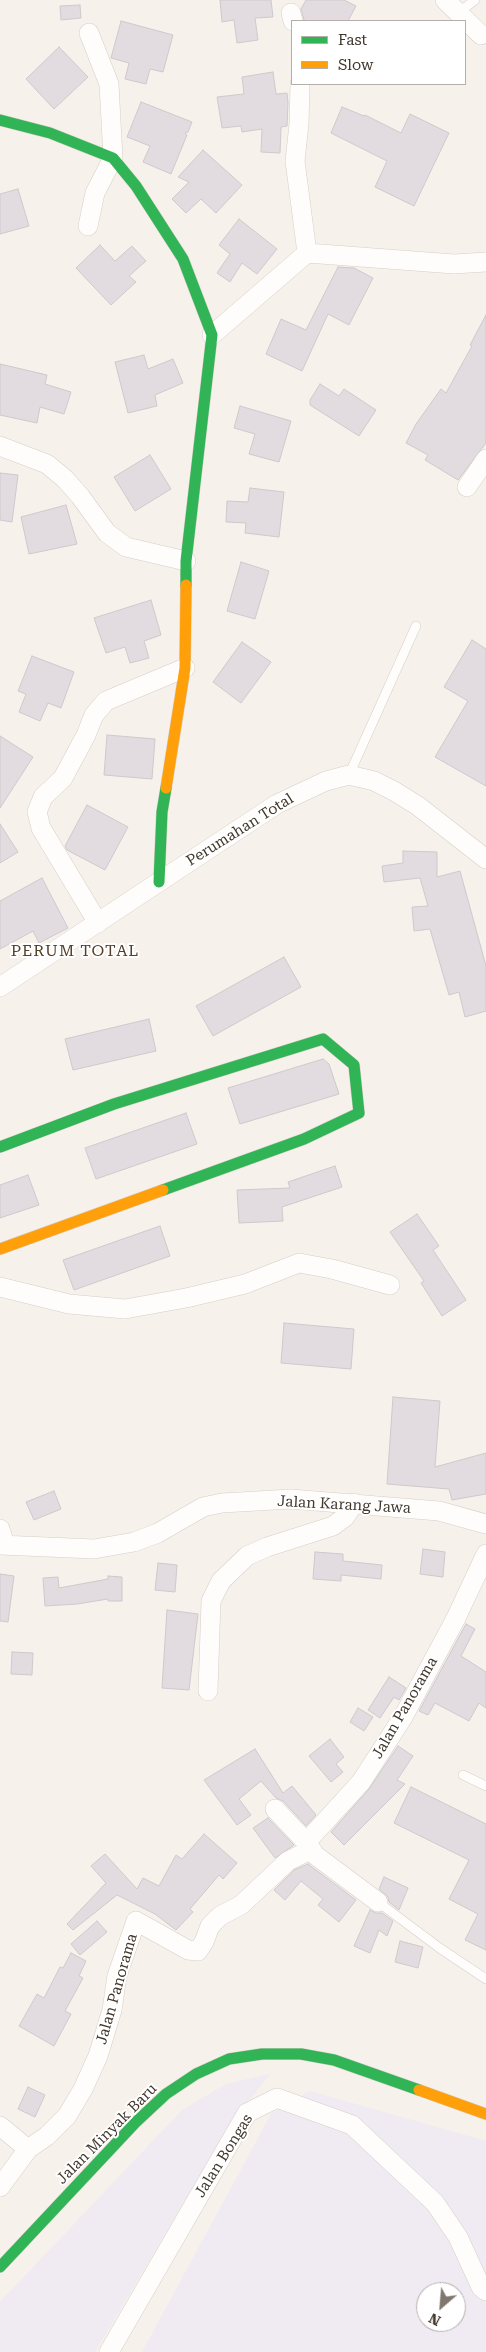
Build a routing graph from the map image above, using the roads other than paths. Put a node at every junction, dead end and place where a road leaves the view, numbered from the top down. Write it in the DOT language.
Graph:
graph roads {
  1 [pos="444,0"];
  2 [pos="476,0"];
  3 [pos="458,14"];
  4 [pos="465,20"];
  5 [pos="466,21"];
  6 [pos="89,32"];
  7 [pos="481,35"];
  8 [pos="300,85"];
  9 [pos="0,120"];
  10 [pos="113,158"];
  11 [pos="88,226"];
  12 [pos="306,253"];
  13 [pos="486,262"];
  14 [pos="212,335"];
  15 [pos="0,446"];
  16 [pos="486,459"];
  17 [pos="467,487"];
  18 [pos="186,561"];
  19 [pos="416,626"];
  20 [pos="185,668"];
  21 [pos="349,775"];
  22 [pos="486,859"];
  23 [pos="159,882"];
  24 [pos="98,923"];
  25 [pos="0,986"];
  26 [pos="0,1147"];
  27 [pos="0,1249"];
  28 [pos="390,1285"];
  29 [pos="0,1287"];
  30 [pos="354,1503"];
  31 [pos="486,1524"];
  32 [pos="2,1540"];
  33 [pos="486,1554"];
  34 [pos="208,1690"];
  35 [pos="463,1775"];
  36 [pos="486,1786"];
  37 [pos="275,1809"];
  38 [pos="309,1847"];
  39 [pos="378,1902"];
  40 [pos="486,1979"];
  41 [pos="486,2114"];
  42 [pos="0,2126"];
  43 [pos="28,2149"];
  44 [pos="0,2187"];
  45 [pos="0,2267"];
  46 [pos="486,2291"];
  47 [pos="109,2352"];
  1 -- 3 [label="street"];
  2 -- 3 [label="lane"];
  3 -- 4 [label="street"];
  5 -- 7 [label="street"];
  6 -- 10 [label="street"];
  8 -- 12 [label="street"];
  9 -- 10 [label="street"];
  10 -- 11 [label="street"];
  10 -- 14 [label="street"];
  12 -- 13 [label="street"];
  12 -- 14 [label="street"];
  14 -- 18 [label="street"];
  15 -- 18 [label="street"];
  16 -- 17 [label="street"];
  18 -- 20 [label="street"];
  19 -- 21 [label="lane"];
  20 -- 23 [label="street"];
  20 -- 24 [label="street"];
  21 -- 22 [label="street, Perumahan Total"];
  21 -- 23 [label="street, Perumahan Total"];
  23 -- 24 [label="street, Perumahan Total"];
  24 -- 25 [label="street, Perumahan Total"];
  26 -- 27 [label="street"];
  28 -- 29 [label="street"];
  30 -- 31 [label="street, Jalan Karang Jawa"];
  30 -- 32 [label="street, Jalan Karang Jawa"];
  30 -- 34 [label="street"];
  33 -- 38 [label="street, Jalan Panorama"];
  35 -- 36 [label="lane"];
  37 -- 38 [label="street"];
  38 -- 39 [label="street"];
  38 -- 43 [label="street, Jalan Panorama"];
  39 -- 40 [label="lane"];
  41 -- 45 [label="street, Jalan Minyak Baru"];
  42 -- 43 [label="street"];
  43 -- 44 [label="street, Jalan Panorama"];
  46 -- 47 [label="street, Jalan Bongas"];
}
